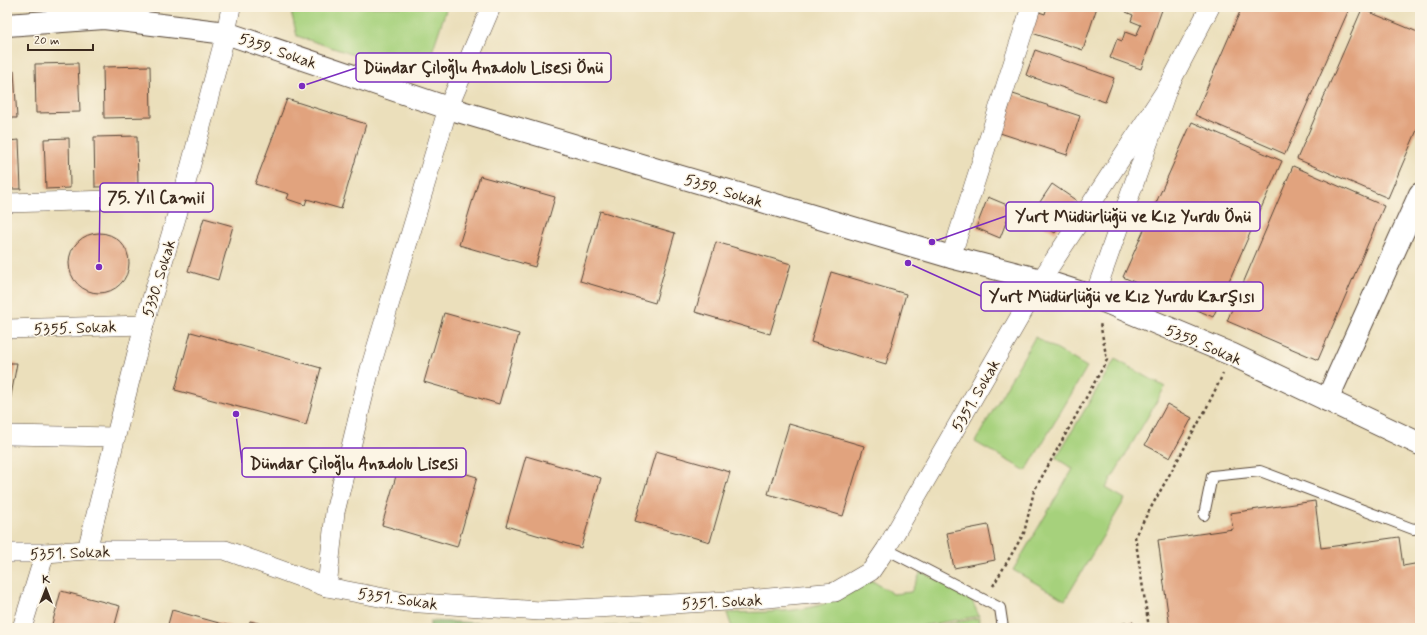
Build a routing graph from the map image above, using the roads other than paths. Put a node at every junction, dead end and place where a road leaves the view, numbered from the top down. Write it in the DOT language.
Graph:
graph roads {
  1 [pos="231,7"];
  2 [pos="491,7"];
  3 [pos="1031,7"];
  4 [pos="1210,7"];
  5 [pos="7,25"];
  6 [pos="226,33"];
  7 [pos="1168,87"];
  8 [pos="448,108"];
  9 [pos="1420,194"];
  10 [pos="182,198"];
  11 [pos="7,203"];
  12 [pos="951,258"];
  13 [pos="1040,280"];
  14 [pos="1094,297"];
  15 [pos="144,325"];
  16 [pos="7,329"];
  17 [pos="1327,400"];
  18 [pos="7,435"];
  19 [pos="115,437"];
  20 [pos="1420,444"];
  21 [pos="1204,515"];
  22 [pos="1420,528"];
  23 [pos="886,549"];
  24 [pos="87,550"];
  25 [pos="45,553"];
  26 [pos="7,554"];
  27 [pos="327,587"];
  28 [pos="22,628"];
  29 [pos="1003,628"];
  1 -- 6 [label="street, 5330. Sokak"];
  2 -- 8 [label="street"];
  3 -- 12 [label="street"];
  4 -- 7 [label="street"];
  5 -- 6 [label="street, 5359. Sokak"];
  6 -- 8 [label="street, 5359. Sokak"];
  6 -- 10 [label="street, 5330. Sokak"];
  7 -- 13 [label="street, 5351. Sokak"];
  7 -- 14 [label="street"];
  8 -- 12 [label="street, 5359. Sokak"];
  8 -- 27 [label="street"];
  9 -- 17 [label="street"];
  10 -- 11 [label="street"];
  10 -- 15 [label="street, 5330. Sokak"];
  12 -- 13 [label="street, 5359. Sokak"];
  13 -- 14 [label="street, 5359. Sokak"];
  13 -- 23 [label="street, 5351. Sokak"];
  14 -- 17 [label="street, 5359. Sokak"];
  15 -- 16 [label="street, 5355. Sokak"];
  15 -- 19 [label="street, 5330. Sokak"];
  17 -- 20 [label="street, 5359. Sokak"];
  18 -- 19 [label="street"];
  19 -- 24 [label="street, 5330. Sokak"];
  21 -- 22 [label="lane"];
  23 -- 27 [label="street, 5351. Sokak"];
  23 -- 29 [label="lane"];
  24 -- 25 [label="street, 5351. Sokak"];
  24 -- 27 [label="street, 5351. Sokak"];
  25 -- 26 [label="street, 5351. Sokak"];
  25 -- 28 [label="street"];
}
